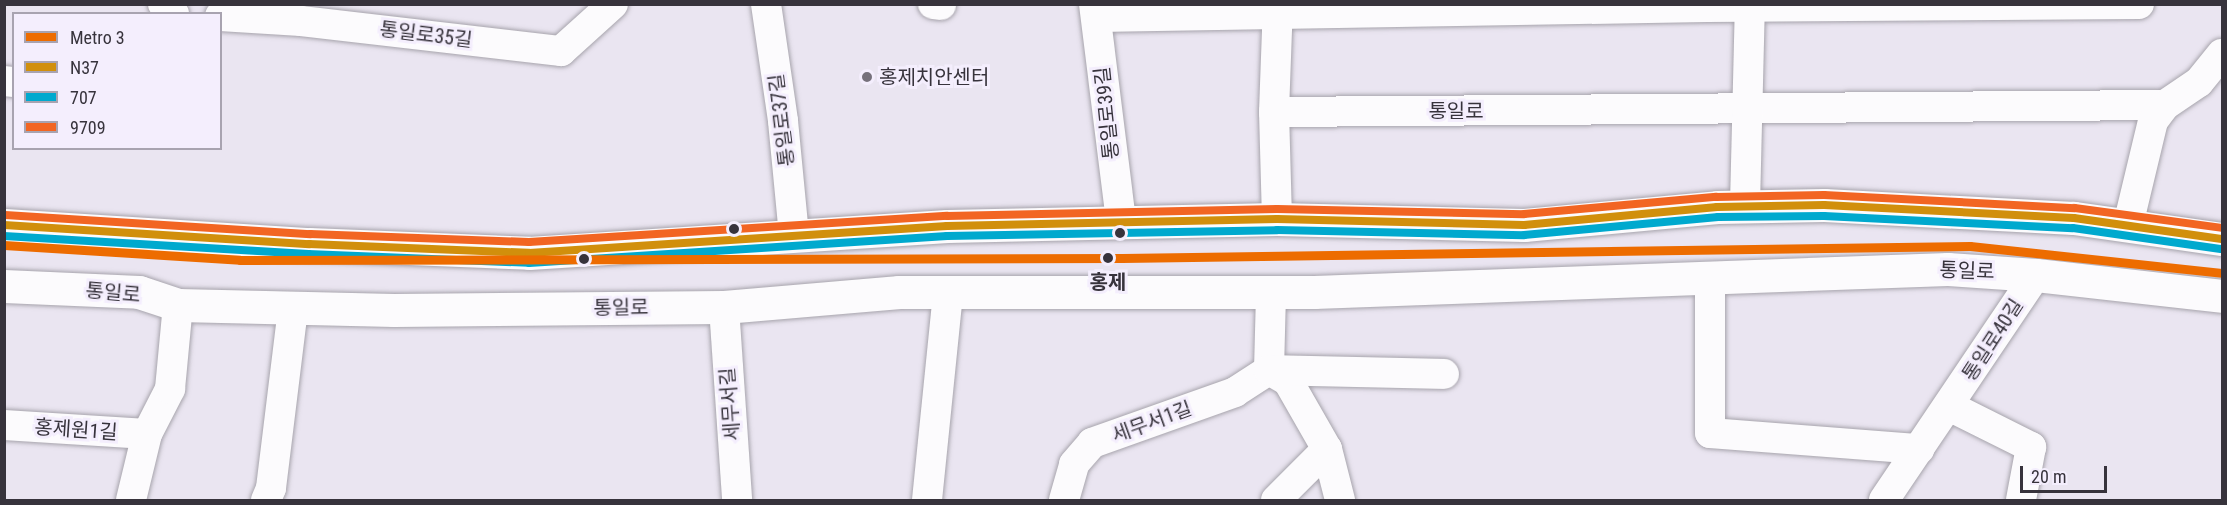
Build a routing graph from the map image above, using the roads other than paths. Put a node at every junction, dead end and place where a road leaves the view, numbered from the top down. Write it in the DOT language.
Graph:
graph roads {
  1 [pos="613,4"];
  2 [pos="766,4"];
  3 [pos="933,4"];
  4 [pos="2139,4"];
  5 [pos="941,5"];
  6 [pos="1750,5"];
  7 [pos="1277,9"];
  8 [pos="1095,11"];
  9 [pos="222,16"];
  10 [pos="2223,54"];
  11 [pos="2165,105"];
  12 [pos="1746,109"];
  13 [pos="1274,112"];
  14 [pos="1745,205"];
  15 [pos="1277,219"];
  16 [pos="1121,222"];
  17 [pos="4,225"];
  18 [pos="2128,225"];
  19 [pos="794,236"];
  20 [pos="2223,239"];
  21 [pos="2036,275"];
  22 [pos="1710,277"];
  23 [pos="4,286"];
  24 [pos="948,292"];
  25 [pos="1271,292"];
  26 [pos="2223,296"];
  27 [pos="178,305"];
  28 [pos="724,307"];
  29 [pos="293,308"];
  30 [pos="1269,370"];
  31 [pos="1444,374"];
  32 [pos="1949,406"];
  33 [pos="4,425"];
  34 [pos="147,434"];
  35 [pos="1327,449"];
  36 [pos="1920,449"];
  37 [pos="131,501"];
  38 [pos="266,501"];
  39 [pos="737,501"];
  40 [pos="927,501"];
  41 [pos="1064,501"];
  42 [pos="1276,501"];
  43 [pos="1340,501"];
  44 [pos="1884,501"];
  45 [pos="2021,501"];
  1 -- 9 [label="street, 통일로35길"];
  2 -- 19 [label="street, 통일로37길"];
  3 -- 5 [label="street"];
  4 -- 6 [label="street"];
  6 -- 7 [label="street"];
  6 -- 12 [label="street"];
  7 -- 8 [label="street"];
  7 -- 13 [label="street"];
  8 -- 16 [label="street, 통일로39길"];
  10 -- 11 [label="street"];
  11 -- 12 [label="street, 통일로"];
  11 -- 18 [label="street"];
  12 -- 13 [label="street, 통일로"];
  12 -- 14 [label="street"];
  13 -- 15 [label="street"];
  14 -- 15 [label="main road"];
  14 -- 18 [label="main road"];
  15 -- 16 [label="main road"];
  16 -- 19 [label="main road"];
  17 -- 19 [label="main road"];
  18 -- 20 [label="main road"];
  21 -- 22 [label="main road, 통일로"];
  21 -- 26 [label="main road, 통일로"];
  21 -- 32 [label="street, 통일로40길"];
  22 -- 25 [label="main road, 통일로"];
  22 -- 36 [label="street"];
  23 -- 27 [label="main road, 통일로"];
  24 -- 25 [label="main road, 통일로"];
  24 -- 28 [label="main road, 통일로"];
  24 -- 40 [label="street"];
  25 -- 30 [label="street"];
  27 -- 29 [label="main road, 통일로"];
  27 -- 34 [label="street"];
  28 -- 29 [label="main road, 통일로"];
  28 -- 39 [label="street, 세무서길"];
  29 -- 38 [label="street"];
  30 -- 31 [label="street"];
  30 -- 35 [label="street"];
  30 -- 41 [label="street, 세무서1길"];
  32 -- 36 [label="street, 통일로40길"];
  32 -- 45 [label="street"];
  33 -- 34 [label="street, 홍제원1길"];
  34 -- 37 [label="street"];
  35 -- 42 [label="street"];
  35 -- 43 [label="street"];
  36 -- 44 [label="street, 통일로40길"];
}
